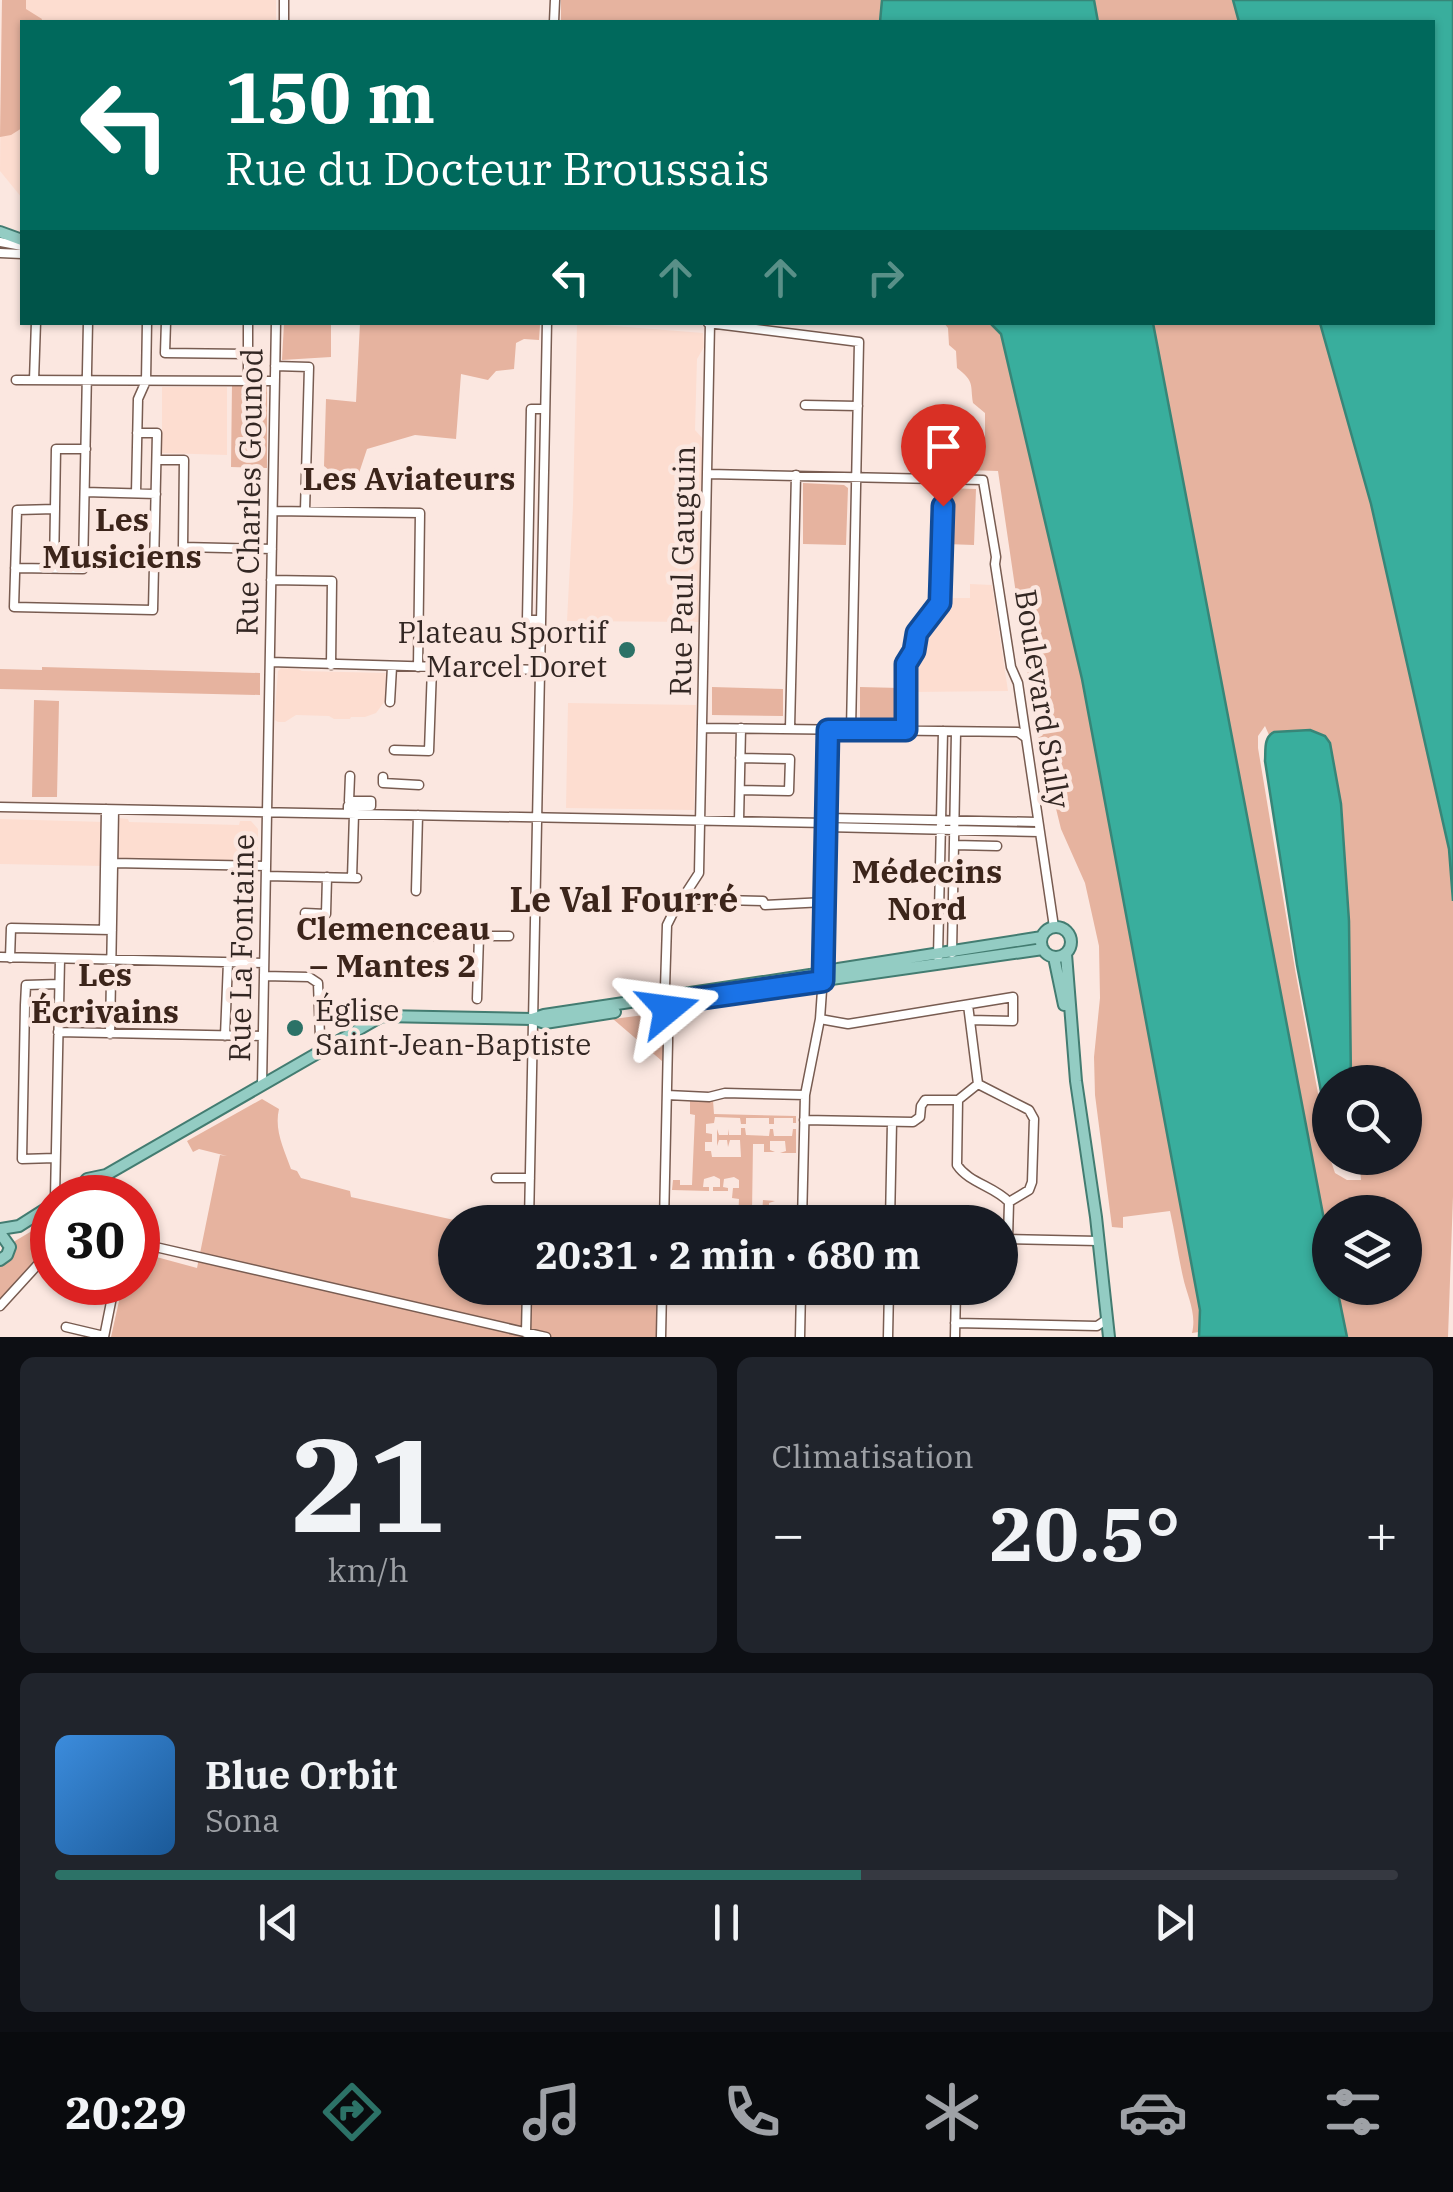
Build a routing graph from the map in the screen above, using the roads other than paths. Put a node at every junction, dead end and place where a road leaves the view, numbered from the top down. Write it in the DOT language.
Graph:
graph roads {
  1 [pos="36,325"];
  2 [pos="88,325"];
  3 [pos="148,325"];
  4 [pos="166,325"];
  5 [pos="248,325"];
  6 [pos="276,325"];
  7 [pos="547,325"];
  8 [pos="708,325"];
  9 [pos="724,325"];
  10 [pos="248,354"];
  11 [pos="276,366"];
  12 [pos="16,380"];
  13 [pos="34,380"];
  14 [pos="87,380"];
  15 [pos="146,381"];
  16 [pos="248,381"];
  17 [pos="275,382"];
  18 [pos="805,405"];
  19 [pos="858,406"];
  20 [pos="546,409"];
  21 [pos="137,433"];
  22 [pos="86,449"];
  23 [pos="157,460"];
  24 [pos="708,474"];
  25 [pos="796,475"];
  26 [pos="856,476"];
  27 [pos="943,478"];
  28 [pos="85,492"];
  29 [pos="136,494"];
  30 [pos="156,494"];
  31 [pos="55,509"];
  32 [pos="305,511"];
  33 [pos="272,512"];
  34 [pos="272,549"];
  35 [pos="15,568"];
  36 [pos="54,568"];
  37 [pos="271,580"];
  38 [pos="541,620"];
  39 [pos="270,662"];
  40 [pos="331,665"];
  41 [pos="392,666"];
  42 [pos="418,667"];
  43 [pos="432,668"];
  44 [pos="540,670"];
  45 [pos="390,702"];
  46 [pos="702,728"];
  47 [pos="741,728"];
  48 [pos="790,728"];
  49 [pos="828,730"];
  50 [pos="851,730"];
  51 [pos="906,730"];
  52 [pos="943,731"];
  53 [pos="956,732"];
  54 [pos="1025,737"];
  55 [pos="394,750"];
  56 [pos="740,758"];
  57 [pos="350,776"];
  58 [pos="383,778"];
  59 [pos="419,784"];
  60 [pos="740,790"];
  61 [pos="0,807"];
  62 [pos="110,809"];
  63 [pos="267,812"];
  64 [pos="351,814"];
  65 [pos="418,815"];
  66 [pos="537,818"];
  67 [pos="700,820"];
  68 [pos="740,821"];
  69 [pos="827,823"];
  70 [pos="941,825"];
  71 [pos="954,825"];
  72 [pos="1038,827"];
  73 [pos="954,844"];
  74 [pos="997,846"];
  75 [pos="113,863"];
  76 [pos="266,871"];
  77 [pos="327,877"];
  78 [pos="416,891"];
  79 [pos="682,900"];
  80 [pos="826,902"];
  81 [pos="305,913"];
  82 [pos="1054,928"];
  83 [pos="108,930"];
  84 [pos="422,936"];
  85 [pos="479,936"];
  86 [pos="509,936"];
  87 [pos="1042,943"];
  88 [pos="1060,956"];
  89 [pos="952,957"];
  90 [pos="5,958"];
  91 [pos="60,959"];
  92 [pos="938,959"];
  93 [pos="111,960"];
  94 [pos="228,962"];
  95 [pos="264,963"];
  96 [pos="264,976"];
  97 [pos="823,977"];
  98 [pos="59,984"];
  99 [pos="477,998"];
  100 [pos="667,1000"];
  101 [pos="968,1006"];
  102 [pos="532,1018"];
  103 [pos="820,1018"];
  104 [pos="970,1020"];
  105 [pos="58,1032"];
  106 [pos="110,1034"];
  107 [pos="225,1036"];
  108 [pos="262,1036"];
  109 [pos="326,1048"];
  110 [pos="978,1084"];
  111 [pos="262,1086"];
  112 [pos="805,1094"];
  113 [pos="666,1095"];
  114 [pos="958,1100"];
  115 [pos="804,1120"];
  116 [pos="892,1122"];
  117 [pos="55,1158"];
  118 [pos="55,1175"];
  119 [pos="106,1175"];
  120 [pos="496,1178"];
  121 [pos="530,1178"];
  122 [pos="1009,1202"];
  123 [pos="529,1205"];
  124 [pos="664,1205"];
  125 [pos="802,1205"];
  126 [pos="890,1205"];
  127 [pos="1009,1205"];
  128 [pos="30,1219"];
  129 [pos="19,1226"];
  130 [pos="0,1231"];
  131 [pos="1018,1239"];
  132 [pos="1098,1241"];
  133 [pos="10,1245"];
  134 [pos="160,1248"];
  135 [pos="0,1260"];
  136 [pos="30,1273"];
  137 [pos="110,1305"];
  138 [pos="527,1305"];
  139 [pos="662,1305"];
  140 [pos="801,1305"];
  141 [pos="889,1305"];
  142 [pos="956,1305"];
  143 [pos="0,1306"];
  144 [pos="1106,1320"];
  145 [pos="955,1323"];
  146 [pos="66,1328"];
  147 [pos="526,1332"];
  148 [pos="104,1336"];
  149 [pos="546,1337"];
  150 [pos="661,1337"];
  151 [pos="800,1337"];
  152 [pos="888,1337"];
  153 [pos="954,1337"];
  154 [pos="1109,1337"];
  1 -- 13 [label="street"];
  2 -- 14 [label="street"];
  3 -- 15 [label="street"];
  4 -- 10 [label="street"];
  5 -- 10 [label="street"];
  6 -- 11 [label="street, Rue Charles Gounod"];
  7 -- 20 [label="street"];
  8 -- 24 [label="street, Rue Paul Gauguin"];
  9 -- 19 [label="street"];
  10 -- 16 [label="street"];
  11 -- 17 [label="street, Rue Charles Gounod"];
  11 -- 32 [label="street"];
  12 -- 13 [label="street"];
  13 -- 14 [label="street"];
  14 -- 15 [label="street"];
  14 -- 22 [label="street"];
  15 -- 16 [label="street"];
  15 -- 21 [label="street"];
  16 -- 17 [label="street"];
  17 -- 33 [label="street, Rue Charles Gounod"];
  18 -- 19 [label="street"];
  19 -- 26 [label="street"];
  20 -- 38 [label="street"];
  20 -- 38 [label="street"];
  21 -- 23 [label="street"];
  21 -- 29 [label="street"];
  22 -- 28 [label="street"];
  22 -- 31 [label="street"];
  23 -- 30 [label="street"];
  23 -- 34 [label="street"];
  24 -- 25 [label="street"];
  24 -- 46 [label="street, Rue Paul Gauguin"];
  25 -- 26 [label="street"];
  25 -- 48 [label="street"];
  26 -- 27 [label="street"];
  26 -- 50 [label="street"];
  27 -- 51 [label="street"];
  27 -- 54 [label="street, Boulevard Sully"];
  28 -- 29 [label="street"];
  28 -- 36 [label="street"];
  29 -- 30 [label="street"];
  30 -- 35 [label="street"];
  31 -- 35 [label="street"];
  31 -- 36 [label="street"];
  32 -- 33 [label="street"];
  32 -- 42 [label="street"];
  33 -- 34 [label="street, Rue Charles Gounod"];
  34 -- 37 [label="street, Rue Charles Gounod"];
  35 -- 36 [label="street"];
  37 -- 39 [label="street, Rue Charles Gounod"];
  37 -- 40 [label="street"];
  38 -- 44 [label="street"];
  39 -- 40 [label="street"];
  39 -- 63 [label="street, Rue Charles Gounod"];
  40 -- 41 [label="street"];
  41 -- 42 [label="street"];
  41 -- 45 [label="street"];
  42 -- 43 [label="street"];
  43 -- 44 [label="street"];
  43 -- 55 [label="street"];
  44 -- 66 [label="street"];
  46 -- 47 [label="street"];
  46 -- 67 [label="street, Rue Paul Gauguin"];
  47 -- 48 [label="street"];
  47 -- 56 [label="street"];
  48 -- 49 [label="street"];
  49 -- 50 [label="street"];
  49 -- 69 [label="street"];
  50 -- 51 [label="street"];
  51 -- 52 [label="street"];
  52 -- 53 [label="street"];
  52 -- 70 [label="street"];
  53 -- 54 [label="street"];
  53 -- 71 [label="street"];
  54 -- 72 [label="street, Boulevard Sully"];
  56 -- 60 [label="street"];
  56 -- 60 [label="street"];
  57 -- 64 [label="street"];
  58 -- 59 [label="street"];
  60 -- 68 [label="street"];
  61 -- 62 [label="street"];
  62 -- 63 [label="street"];
  62 -- 75 [label="street"];
  62 -- 83 [label="street"];
  63 -- 64 [label="street"];
  63 -- 76 [label="street, Rue La Fontaine"];
  64 -- 65 [label="street"];
  64 -- 77 [label="street"];
  65 -- 66 [label="street"];
  65 -- 78 [label="street"];
  66 -- 67 [label="street"];
  66 -- 102 [label="street"];
  67 -- 68 [label="street"];
  67 -- 79 [label="street, Rue Paul Gauguin"];
  68 -- 69 [label="street"];
  69 -- 70 [label="street"];
  69 -- 80 [label="street"];
  70 -- 71 [label="street"];
  70 -- 92 [label="street"];
  71 -- 72 [label="street"];
  71 -- 73 [label="street"];
  72 -- 82 [label="street, Boulevard Sully"];
  73 -- 74 [label="street"];
  73 -- 89 [label="street"];
  75 -- 76 [label="street"];
  75 -- 83 [label="street"];
  76 -- 77 [label="street"];
  76 -- 95 [label="street, Rue La Fontaine"];
  77 -- 81 [label="street"];
  79 -- 80 [label="street"];
  79 -- 100 [label="street, Rue Paul Gauguin"];
  80 -- 97 [label="street"];
  82 -- 87 [label="main road"];
  82 -- 88 [label="main road"];
  83 -- 90 [label="street"];
  83 -- 93 [label="street"];
  84 -- 85 [label="street"];
  85 -- 86 [label="street"];
  85 -- 99 [label="street"];
  87 -- 88 [label="main road"];
  87 -- 89 [label="main road"];
  88 -- 132 [label="main road"];
  89 -- 92 [label="main road"];
  90 -- 91 [label="street"];
  91 -- 93 [label="street"];
  91 -- 98 [label="street"];
  92 -- 97 [label="main road"];
  93 -- 94 [label="street"];
  93 -- 106 [label="street"];
  94 -- 95 [label="street"];
  94 -- 107 [label="street"];
  95 -- 96 [label="street, Rue La Fontaine"];
  96 -- 108 [label="street, Rue La Fontaine"];
  96 -- 109 [label="street"];
  97 -- 100 [label="main road"];
  97 -- 103 [label="street"];
  98 -- 105 [label="street"];
  98 -- 117 [label="street"];
  100 -- 102 [label="main road"];
  100 -- 113 [label="street, Rue Paul Gauguin"];
  101 -- 103 [label="street"];
  101 -- 104 [label="street"];
  101 -- 104 [label="street"];
  102 -- 109 [label="main road"];
  102 -- 121 [label="street"];
  103 -- 112 [label="street"];
  104 -- 110 [label="street"];
  105 -- 106 [label="street"];
  105 -- 117 [label="street"];
  106 -- 107 [label="street"];
  107 -- 108 [label="street"];
  108 -- 111 [label="street, Rue La Fontaine"];
  109 -- 111 [label="main road"];
  110 -- 114 [label="street"];
  110 -- 122 [label="street"];
  111 -- 119 [label="main road"];
  112 -- 113 [label="street"];
  112 -- 115 [label="street"];
  113 -- 124 [label="street, Rue Paul Gauguin"];
  114 -- 116 [label="street"];
  114 -- 122 [label="street"];
  115 -- 116 [label="street"];
  115 -- 125 [label="street"];
  116 -- 126 [label="street"];
  117 -- 118 [label="street"];
  120 -- 121 [label="street"];
  121 -- 123 [label="street"];
  122 -- 127 [label="street"];
  128 -- 129 [label="main road"];
  129 -- 130 [label="main road"];
  129 -- 133 [label="main road"];
  130 -- 133 [label="main road"];
  131 -- 132 [label="street"];
  132 -- 144 [label="main road"];
  133 -- 135 [label="main road"];
  134 -- 147 [label="street"];
  136 -- 143 [label="street"];
  137 -- 148 [label="street"];
  138 -- 147 [label="street"];
  139 -- 150 [label="street"];
  140 -- 151 [label="street"];
  141 -- 152 [label="street"];
  142 -- 145 [label="street"];
  144 -- 145 [label="street"];
  144 -- 154 [label="main road"];
  145 -- 153 [label="street"];
  146 -- 148 [label="street"];
  147 -- 149 [label="street"];
}
